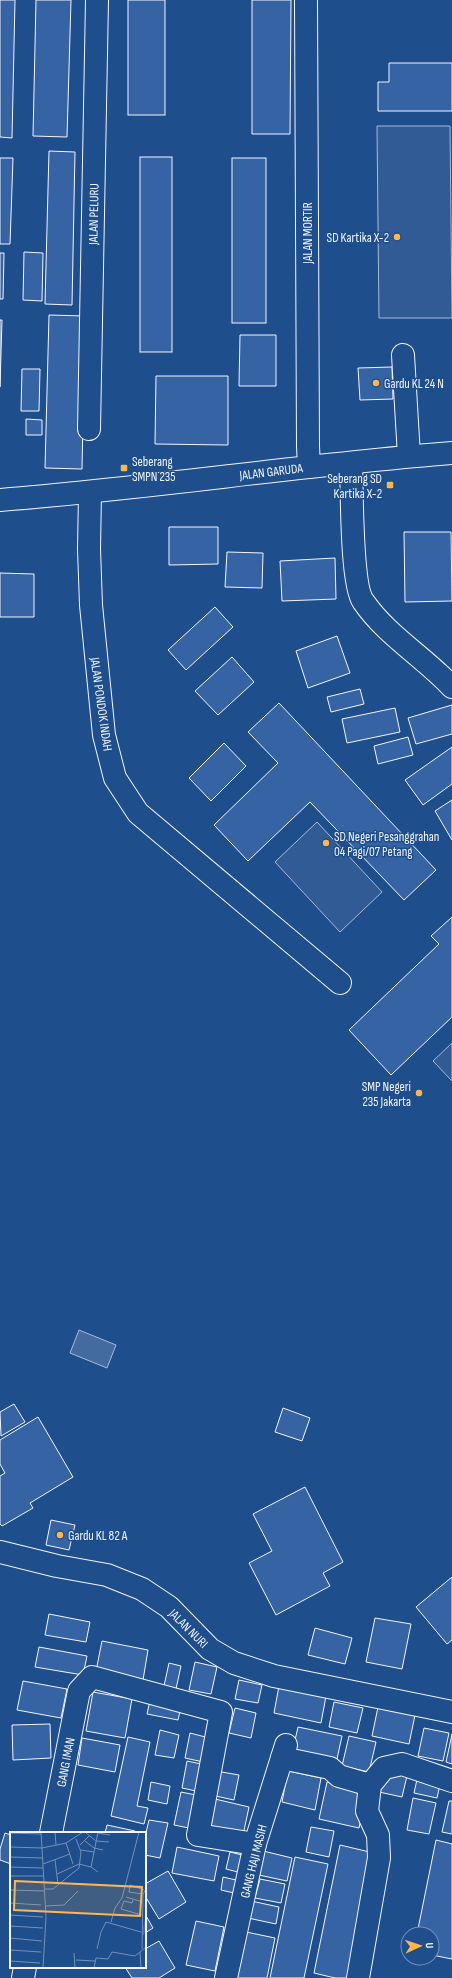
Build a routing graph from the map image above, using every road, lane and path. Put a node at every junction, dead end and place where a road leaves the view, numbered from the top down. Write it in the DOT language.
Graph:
graph roads {
  1 [pos="97,0"];
  2 [pos="306,0"];
  3 [pos="403,355"];
  4 [pos="89,429"];
  5 [pos="452,453"];
  6 [pos="409,456"];
  7 [pos="351,463"];
  8 [pos="309,467"];
  9 [pos="90,493"];
  10 [pos="0,500"];
  11 [pos="448,678"];
  12 [pos="340,983"];
  13 [pos="0,1552"];
  14 [pos="452,1712"];
  15 [pos="452,1781"];
  16 [pos="370,1784"];
  17 [pos="51,1832"];
  18 [pos="255,1844"];
  19 [pos="25,1968"];
  20 [pos="23,1978"];
  21 [pos="226,1978"];
  22 [pos="358,1978"];
  1 -- 4 [label="street, JALAN PELURU"];
  2 -- 8 [label="street, JALAN MORTIR"];
  3 -- 6 [label="street"];
  5 -- 6 [label="street, JALAN GARUDA"];
  6 -- 7 [label="street, JALAN GARUDA"];
  7 -- 8 [label="street, JALAN GARUDA"];
  7 -- 11 [label="street"];
  8 -- 9 [label="street, JALAN GARUDA"];
  9 -- 10 [label="street, JALAN GARUDA"];
  9 -- 12 [label="street, JALAN PONDOK INDAH"];
  13 -- 14 [label="street, JALAN NURI"];
  15 -- 16 [label="street"];
  16 -- 18 [label="street, GANG HAJI MASIH"];
  16 -- 22 [label="street"];
  17 -- 18 [label="street, GANG IMAN"];
  18 -- 21 [label="street, GANG HAJI MASIH"];
  19 -- 20 [label="street"];
}
